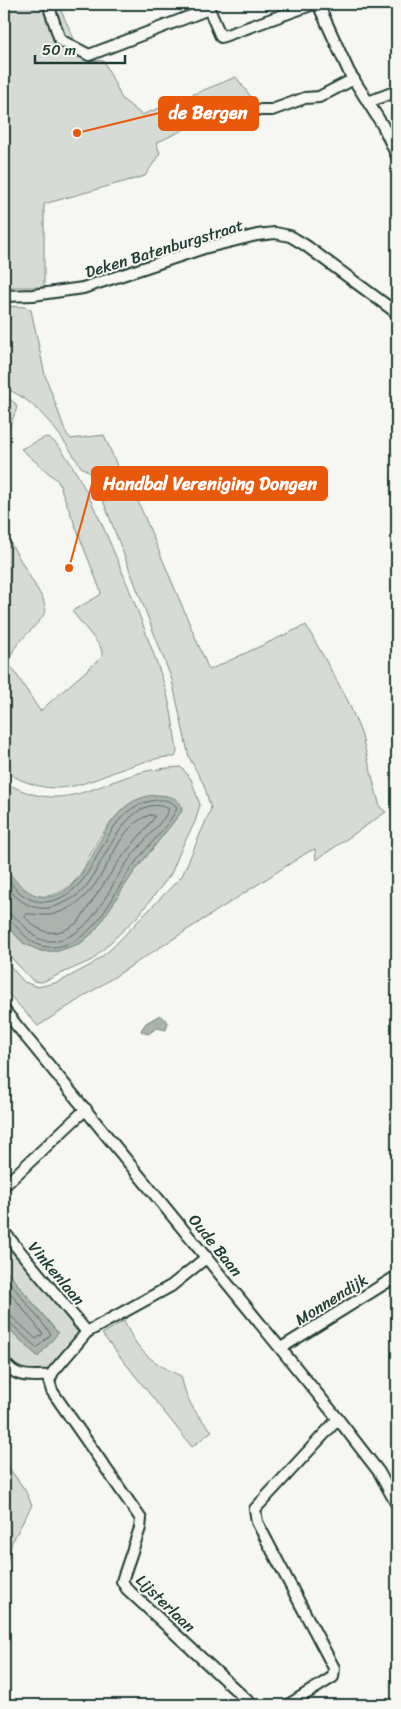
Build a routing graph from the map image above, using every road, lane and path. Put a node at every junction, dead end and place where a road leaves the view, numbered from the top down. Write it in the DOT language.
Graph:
graph roads {
  1 [pos="53,4"];
  2 [pos="316,4"];
  3 [pos="208,7"];
  4 [pos="354,79"];
  5 [pos="397,91"];
  6 [pos="368,102"];
  7 [pos="262,110"];
  8 [pos="397,156"];
  9 [pos="4,296"];
  10 [pos="397,313"];
  11 [pos="4,1010"];
  12 [pos="86,1109"];
  13 [pos="4,1186"];
  14 [pos="4,1232"];
  15 [pos="207,1257"];
  16 [pos="397,1276"];
  17 [pos="87,1332"];
  18 [pos="281,1348"];
  19 [pos="4,1362"];
  20 [pos="50,1376"];
  21 [pos="338,1419"];
  22 [pos="397,1505"];
  23 [pos="252,1705"];
  24 [pos="288,1705"];
  1 -- 3 [label="street"];
  2 -- 3 [label="street"];
  2 -- 4 [label="street"];
  4 -- 6 [label="street"];
  4 -- 7 [label="street"];
  5 -- 6 [label="street"];
  6 -- 8 [label="street"];
  9 -- 10 [label="street, Deken Batenburgstraat"];
  11 -- 12 [label="street, Oude Baan"];
  12 -- 13 [label="street"];
  12 -- 15 [label="street, Oude Baan"];
  14 -- 17 [label="street, Vinkenlaan"];
  15 -- 17 [label="street"];
  15 -- 18 [label="street, Oude Baan"];
  16 -- 18 [label="street, Monnendijk"];
  17 -- 20 [label="street"];
  18 -- 21 [label="street, Oude Baan"];
  19 -- 20 [label="street"];
  20 -- 23 [label="street, Lijsterlaan"];
  21 -- 22 [label="street, Oude Baan"];
  21 -- 24 [label="street"];
}
